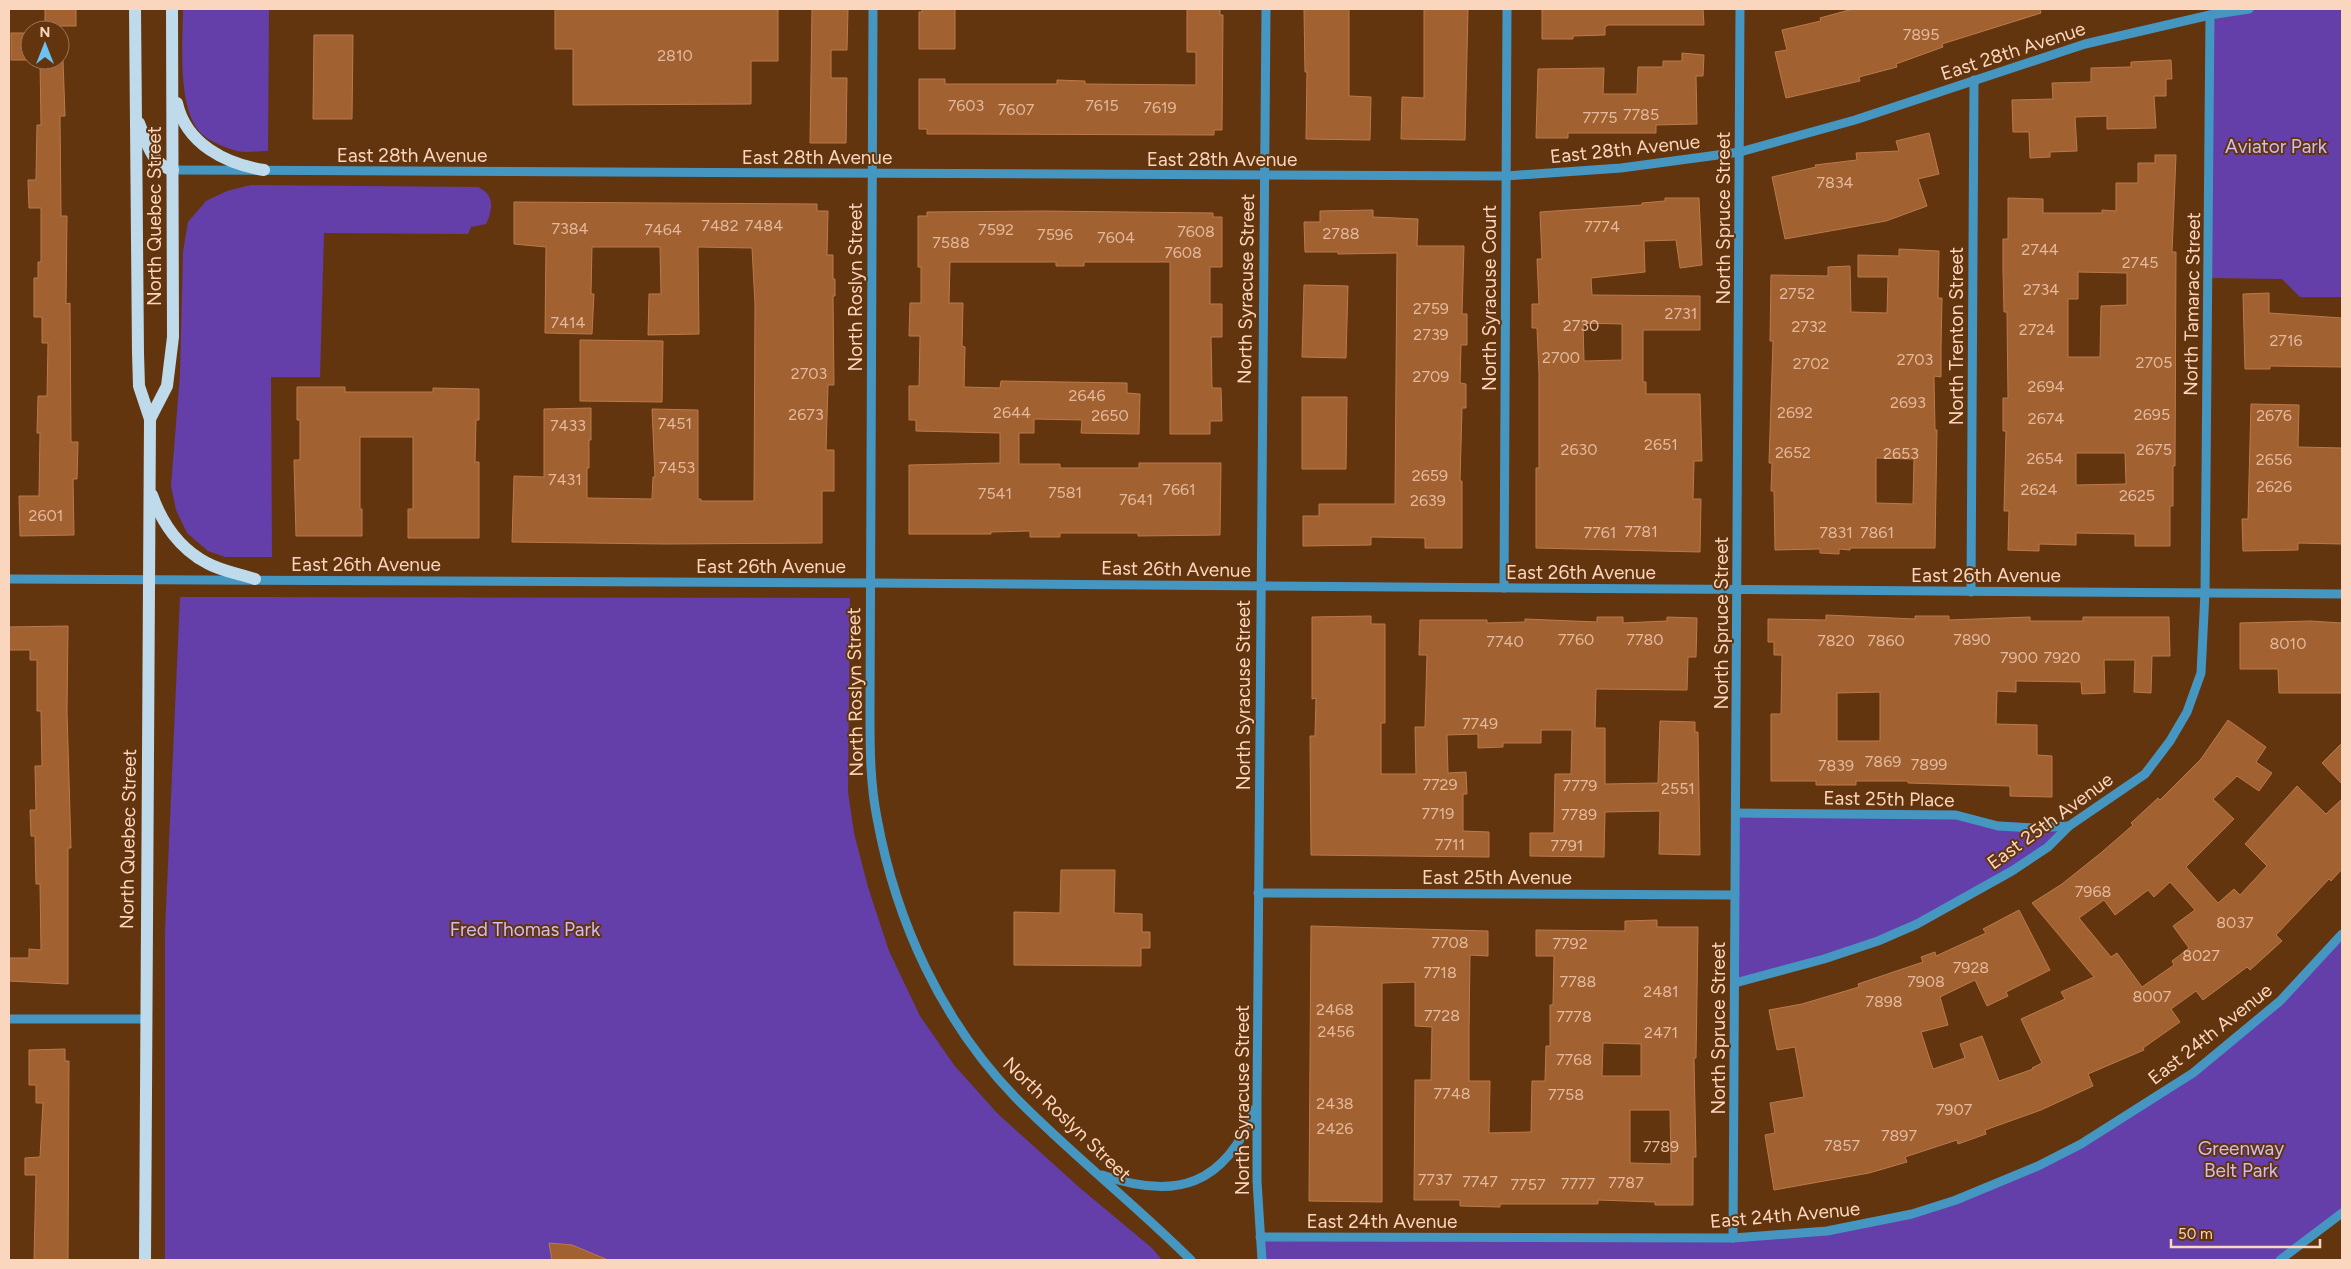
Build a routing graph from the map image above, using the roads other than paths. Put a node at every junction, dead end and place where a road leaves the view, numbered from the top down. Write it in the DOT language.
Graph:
graph roads {
  1 [pos="135,9"];
  2 [pos="172,9"];
  3 [pos="873,9"];
  4 [pos="1266,9"];
  5 [pos="1507,9"];
  6 [pos="1740,9"];
  7 [pos="2249,9"];
  8 [pos="2210,15"];
  9 [pos="172,68"];
  10 [pos="1974,80"];
  11 [pos="136,116"];
  12 [pos="1740,152"];
  13 [pos="173,170"];
  14 [pos="264,170"];
  15 [pos="871,174"];
  16 [pos="1264,176"];
  17 [pos="1506,176"];
  18 [pos="150,419"];
  19 [pos="150,488"];
  20 [pos="150,578"];
  21 [pos="9,579"];
  22 [pos="255,579"];
  23 [pos="870,583"];
  24 [pos="1260,586"];
  25 [pos="1504,588"];
  26 [pos="1737,590"];
  27 [pos="1971,592"];
  28 [pos="2206,593"];
  29 [pos="2342,594"];
  30 [pos="1736,812"];
  31 [pos="2069,826"];
  32 [pos="1258,893"];
  33 [pos="1735,895"];
  34 [pos="2342,934"];
  35 [pos="1735,983"];
  36 [pos="9,1019"];
  37 [pos="145,1019"];
  38 [pos="1257,1104"];
  39 [pos="1097,1173"];
  40 [pos="2342,1213"];
  41 [pos="1260,1237"];
  42 [pos="1734,1238"];
  43 [pos="145,1260"];
  44 [pos="1191,1260"];
  45 [pos="1262,1260"];
  46 [pos="2280,1260"];
  1 -- 11 [label="main road, North Quebec Street"];
  2 -- 9 [label="main road, North Quebec Street"];
  3 -- 15 [label="street, North Roslyn Street"];
  4 -- 16 [label="street, North Syracuse Street"];
  5 -- 17 [label="street, North Syracuse Court"];
  6 -- 12 [label="street, North Spruce Street"];
  7 -- 8 [label="street, East 28th Avenue"];
  8 -- 10 [label="street, East 28th Avenue"];
  8 -- 28 [label="street, North Tamarac Street"];
  9 -- 13 [label="main road, North Quebec Street"];
  9 -- 14 [label="main road"];
  10 -- 12 [label="street, East 28th Avenue"];
  10 -- 27 [label="street, North Trenton Street"];
  11 -- 13 [label="main road"];
  11 -- 18 [label="main road, North Quebec Street"];
  12 -- 17 [label="street, East 28th Avenue"];
  12 -- 26 [label="street, North Spruce Street"];
  13 -- 14 [label="street, East 28th Avenue"];
  13 -- 18 [label="main road, North Quebec Street"];
  14 -- 15 [label="street, East 28th Avenue"];
  15 -- 16 [label="street, East 28th Avenue"];
  15 -- 23 [label="street, North Roslyn Street"];
  16 -- 17 [label="street, East 28th Avenue"];
  16 -- 24 [label="street, North Syracuse Street"];
  17 -- 25 [label="street, North Syracuse Court"];
  18 -- 19 [label="main road, North Quebec Street"];
  19 -- 20 [label="main road, North Quebec Street"];
  19 -- 22 [label="main road"];
  20 -- 21 [label="street, East 26th Avenue"];
  20 -- 22 [label="street, East 26th Avenue"];
  20 -- 37 [label="main road, North Quebec Street"];
  22 -- 23 [label="street, East 26th Avenue"];
  23 -- 24 [label="street, East 26th Avenue"];
  23 -- 39 [label="street, North Roslyn Street"];
  24 -- 25 [label="street, East 26th Avenue"];
  24 -- 32 [label="street, North Syracuse Street"];
  25 -- 26 [label="street, East 26th Avenue"];
  26 -- 27 [label="street, East 26th Avenue"];
  26 -- 30 [label="street, North Spruce Street"];
  27 -- 28 [label="street, East 26th Avenue"];
  28 -- 29 [label="street, East 26th Avenue"];
  28 -- 31 [label="street, East 25th Avenue"];
  30 -- 31 [label="street, East 25th Place"];
  30 -- 33 [label="street, North Spruce Street"];
  31 -- 35 [label="street, East 25th Avenue"];
  32 -- 33 [label="street, East 25th Avenue"];
  32 -- 38 [label="street, North Syracuse Street"];
  33 -- 35 [label="street, North Spruce Street"];
  34 -- 42 [label="street, East 24th Avenue"];
  35 -- 42 [label="street, North Spruce Street"];
  36 -- 37 [label="street"];
  37 -- 43 [label="main road, North Quebec Street"];
  38 -- 39 [label="street"];
  38 -- 41 [label="street, North Syracuse Street"];
  39 -- 44 [label="street, North Roslyn Street"];
  40 -- 46 [label="street"];
  41 -- 42 [label="street, East 24th Avenue"];
  41 -- 45 [label="street, North Syracuse Street"];
}
